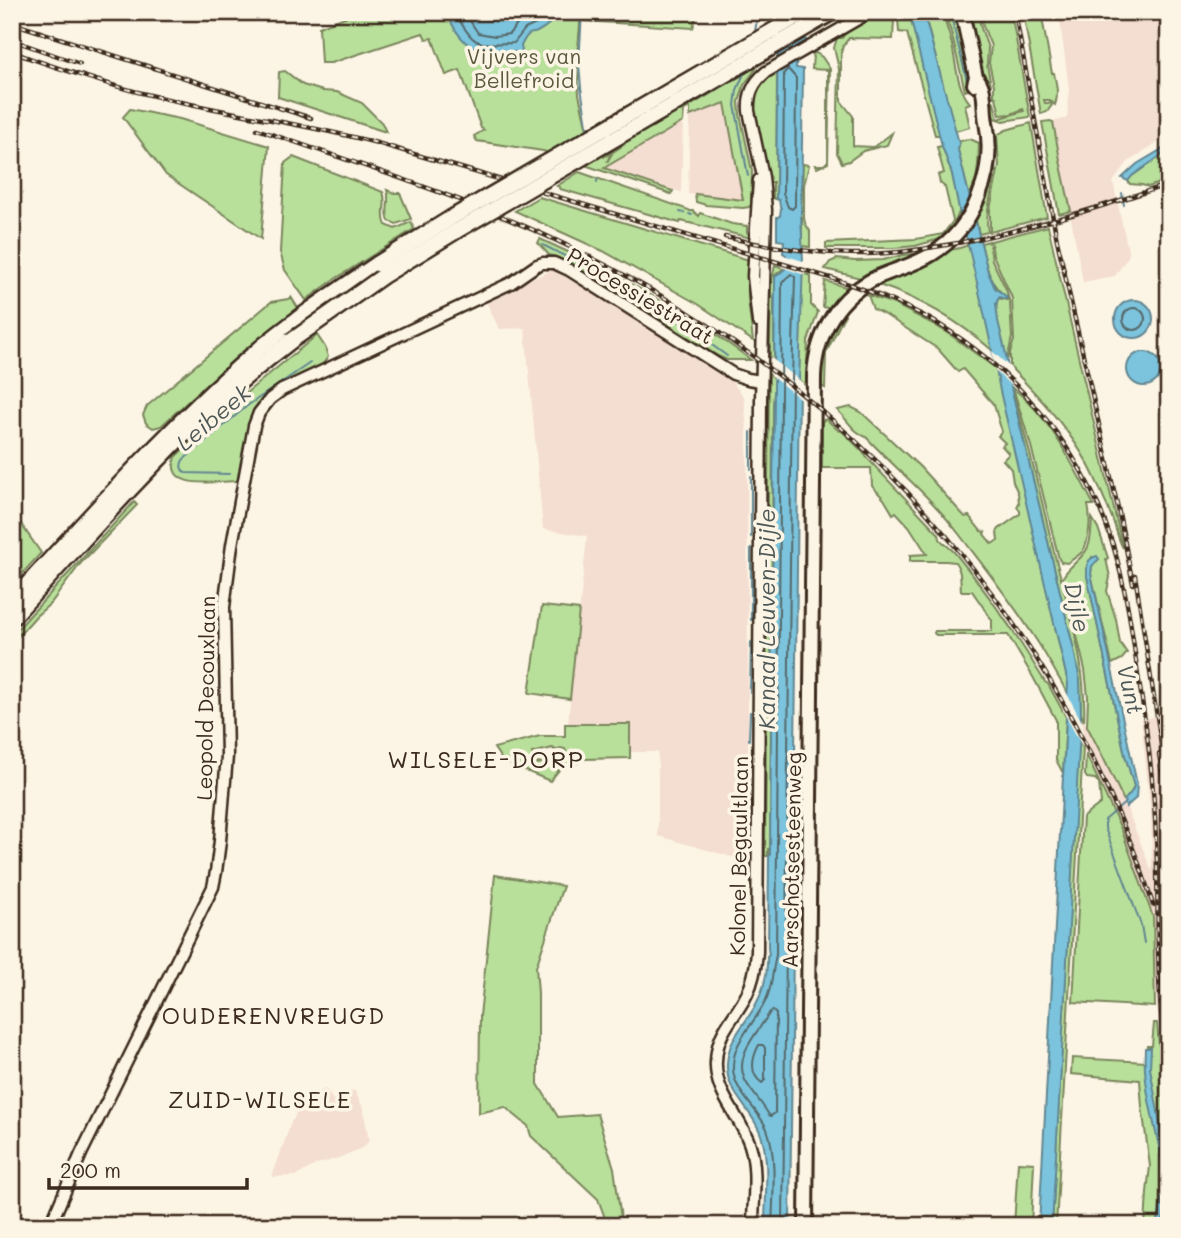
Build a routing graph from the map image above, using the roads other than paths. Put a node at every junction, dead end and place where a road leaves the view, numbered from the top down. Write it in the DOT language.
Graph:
graph roads {
  1 [pos="805,12"];
  2 [pos="831,12"];
  3 [pos="869,13"];
  4 [pos="961,16"];
  5 [pos="839,30"];
  6 [pos="287,336"];
  7 [pos="351,358"];
  8 [pos="761,381"];
  9 [pos="12,601"];
  10 [pos="12,618"];
  11 [pos="50,1226"];
  12 [pos="753,1226"];
  13 [pos="806,1226"];
  1 -- 6 [label="highway, bridge"];
  2 -- 3 [label="street"];
  2 -- 5 [label="street"];
  2 -- 6 [label="highway, bridge"];
  3 -- 5 [label="street, Kolonel Begaultlaan"];
  4 -- 13 [label="main road, Aarschotsesteenweg"];
  5 -- 8 [label="street, Kolonel Begaultlaan"];
  6 -- 9 [label="highway"];
  6 -- 10 [label="highway"];
  7 -- 8 [label="street, Processiestraat"];
  7 -- 11 [label="street, Leopold Decouxlaan"];
  8 -- 12 [label="street, Kolonel Begaultlaan"];
}
